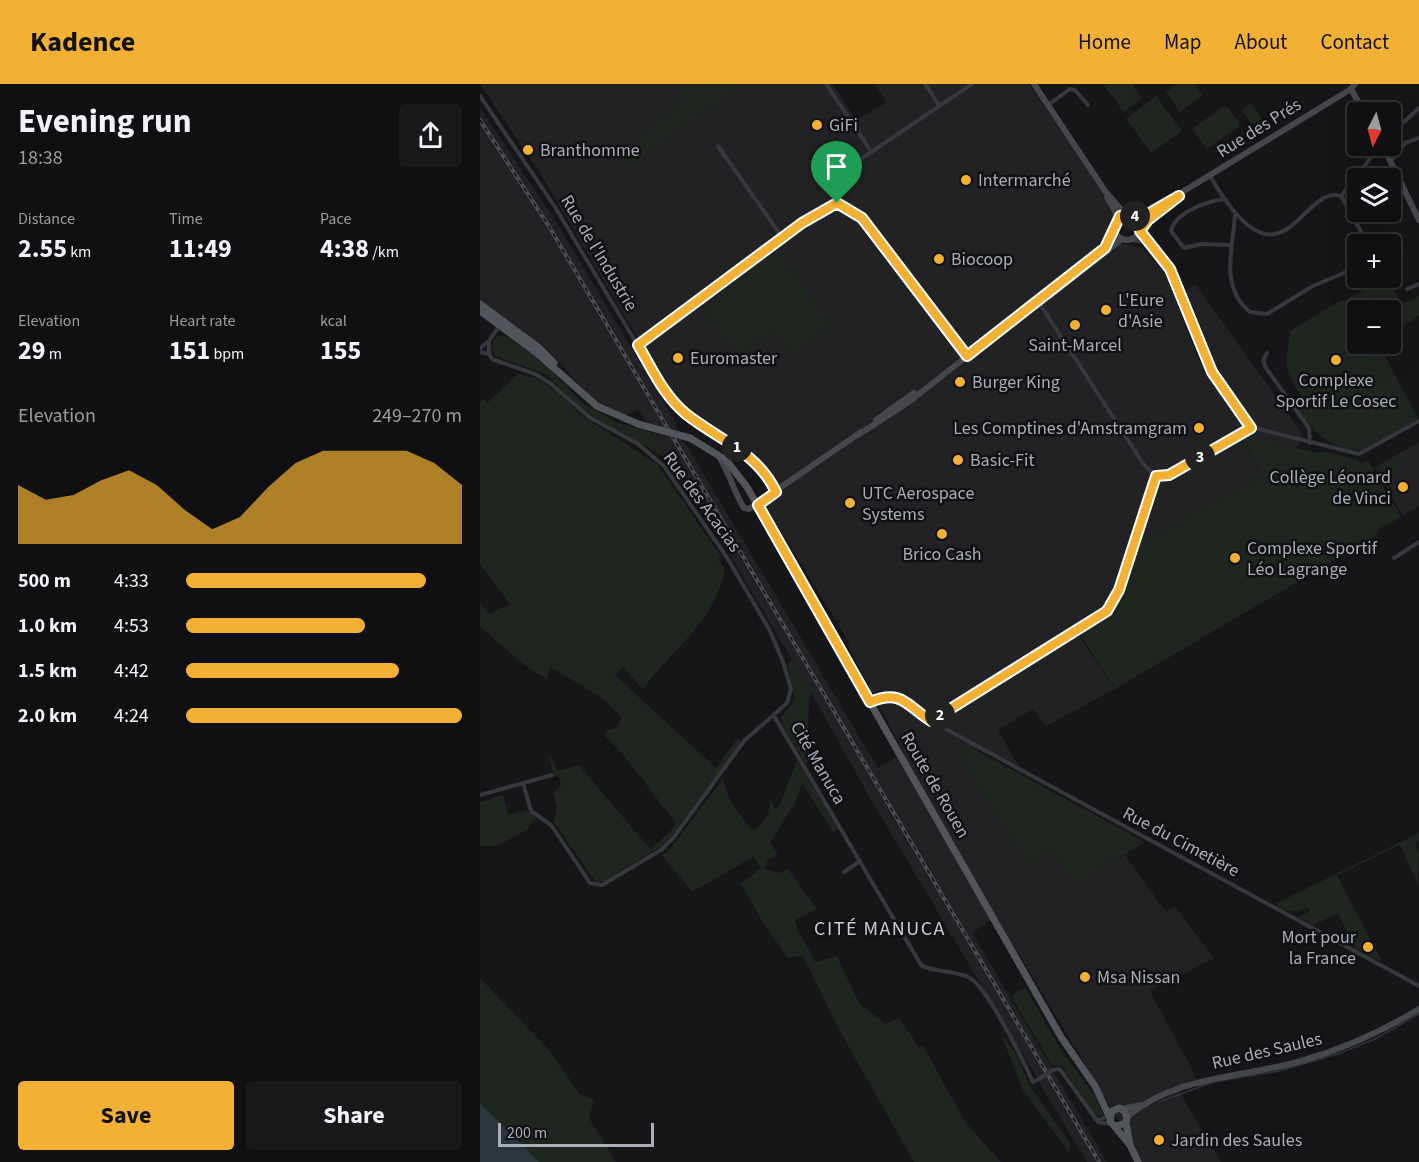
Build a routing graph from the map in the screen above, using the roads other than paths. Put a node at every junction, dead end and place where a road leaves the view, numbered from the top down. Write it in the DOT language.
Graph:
graph roads {
  1 [pos="826,84"];
  2 [pos="925,84"];
  3 [pos="972,84"];
  4 [pos="1034,84"];
  5 [pos="1353,86"];
  6 [pos="480,96"];
  7 [pos="1360,102"];
  8 [pos="939,105"];
  9 [pos="1048,105"];
  10 [pos="1088,105"];
  11 [pos="1419,108"];
  12 [pos="1401,125"];
  13 [pos="1419,138"];
  14 [pos="718,146"];
  15 [pos="871,151"];
  16 [pos="1374,156"];
  17 [pos="1388,156"];
  18 [pos="1391,161"];
  19 [pos="1210,176"];
  20 [pos="1105,191"];
  21 [pos="1179,196"];
  22 [pos="1341,196"];
  23 [pos="1223,199"];
  24 [pos="837,203"];
  25 [pos="1125,214"];
  26 [pos="1234,214"];
  27 [pos="1138,219"];
  28 [pos="1116,220"];
  29 [pos="1419,220"];
  30 [pos="1114,229"];
  31 [pos="1140,230"];
  32 [pos="1362,234"];
  33 [pos="782,237"];
  34 [pos="1122,239"];
  35 [pos="1132,240"];
  36 [pos="1230,245"];
  37 [pos="1166,264"];
  38 [pos="1347,272"];
  39 [pos="1419,284"];
  40 [pos="1407,289"];
  41 [pos="1039,302"];
  42 [pos="480,304"];
  43 [pos="480,311"];
  44 [pos="501,323"];
  45 [pos="489,341"];
  46 [pos="638,345"];
  47 [pos="480,350"];
  48 [pos="1267,353"];
  49 [pos="489,354"];
  50 [pos="967,356"];
  51 [pos="1419,421"];
  52 [pos="1251,428"];
  53 [pos="1310,443"];
  54 [pos="716,452"];
  55 [pos="1156,476"];
  56 [pos="776,492"];
  57 [pos="758,505"];
  58 [pos="1419,542"];
  59 [pos="1394,558"];
  60 [pos="870,702"];
  61 [pos="774,716"];
  62 [pos="931,721"];
  63 [pos="552,775"];
  64 [pos="523,783"];
  65 [pos="480,795"];
  66 [pos="860,861"];
  67 [pos="844,872"];
  68 [pos="1419,986"];
  69 [pos="1419,1009"];
  70 [pos="1095,1086"];
  71 [pos="1151,1102"];
  72 [pos="1120,1108"];
  73 [pos="1109,1116"];
  74 [pos="1094,1118"];
  75 [pos="1127,1120"];
  76 [pos="1114,1125"];
  77 [pos="1130,1145"];
  78 [pos="1138,1162"];
  1 -- 15 [label="street"];
  2 -- 8 [label="street"];
  3 -- 8 [label="street"];
  4 -- 9 [label="main road"];
  5 -- 7 [label="main road"];
  5 -- 19 [label="main road, Rue des Prés"];
  6 -- 46 [label="street, Rue de l'Industrie"];
  8 -- 15 [label="street"];
  9 -- 10 [label="street"];
  9 -- 20 [label="main road"];
  11 -- 12 [label="street"];
  13 -- 18 [label="street"];
  14 -- 33 [label="street"];
  15 -- 24 [label="street"];
  16 -- 22 [label="street"];
  17 -- 18 [label="main road"];
  18 -- 29 [label="main road"];
  19 -- 21 [label="main road, Rue des Prés"];
  19 -- 23 [label="street"];
  20 -- 25 [label="main road"];
  20 -- 28 [label="main road"];
  21 -- 27 [label="main road, Rue des Prés"];
  21 -- 31 [label="main road, Rue des Prés"];
  22 -- 26 [label="street"];
  22 -- 32 [label="street"];
  23 -- 26 [label="street"];
  23 -- 36 [label="street"];
  24 -- 33 [label="street"];
  24 -- 50 [label="street"];
  25 -- 27 [label="main road"];
  25 -- 28 [label="main road"];
  26 -- 36 [label="street"];
  27 -- 31 [label="main road"];
  28 -- 30 [label="main road"];
  30 -- 34 [label="main road"];
  30 -- 41 [label="main road"];
  31 -- 35 [label="main road"];
  31 -- 37 [label="street"];
  33 -- 46 [label="street"];
  34 -- 35 [label="main road"];
  34 -- 41 [label="main road"];
  35 -- 37 [label="street"];
  36 -- 38 [label="street"];
  37 -- 52 [label="street"];
  39 -- 40 [label="street"];
  41 -- 50 [label="main road"];
  41 -- 55 [label="street"];
  42 -- 44 [label="main road, Route de Rouen"];
  43 -- 44 [label="main road, Route de Rouen"];
  44 -- 45 [label="street"];
  44 -- 54 [label="main road, Route de Rouen, bridge"];
  45 -- 47 [label="street"];
  45 -- 49 [label="street"];
  46 -- 56 [label="street, Rue de l'Industrie"];
  47 -- 49 [label="street"];
  48 -- 53 [label="street"];
  49 -- 61 [label="street, Rue des Acacias"];
  50 -- 56 [label="main road"];
  51 -- 53 [label="street"];
  52 -- 53 [label="street"];
  52 -- 55 [label="street"];
  54 -- 57 [label="main road, Route de Rouen"];
  54 -- 57 [label="main road"];
  55 -- 62 [label="street"];
  56 -- 57 [label="main road"];
  57 -- 60 [label="main road, Route de Rouen"];
  58 -- 59 [label="street"];
  60 -- 62 [label="street, Rue du Cimetière"];
  60 -- 70 [label="main road, Route de Rouen"];
  61 -- 64 [label="street, Cité Manuca"];
  61 -- 66 [label="street, Cité Manuca"];
  62 -- 68 [label="street, Rue du Cimetière"];
  63 -- 64 [label="street"];
  64 -- 65 [label="street"];
  66 -- 67 [label="street"];
  66 -- 74 [label="street, Cité Manuca, bridge"];
  69 -- 71 [label="main road, Rue des Saules"];
  70 -- 72 [label="main road, Route de Rouen"];
  70 -- 73 [label="main road, Route de Rouen"];
  71 -- 72 [label="main road, Rue des Saules"];
  71 -- 75 [label="main road, Rue des Saules"];
  72 -- 73 [label="main road"];
  72 -- 75 [label="main road, Route de Rouen"];
  73 -- 74 [label="street"];
  73 -- 76 [label="main road, Route de Rouen"];
  74 -- 76 [label="street"];
  75 -- 76 [label="main road"];
  75 -- 77 [label="main road"];
  76 -- 77 [label="main road"];
  77 -- 78 [label="main road"];
}
